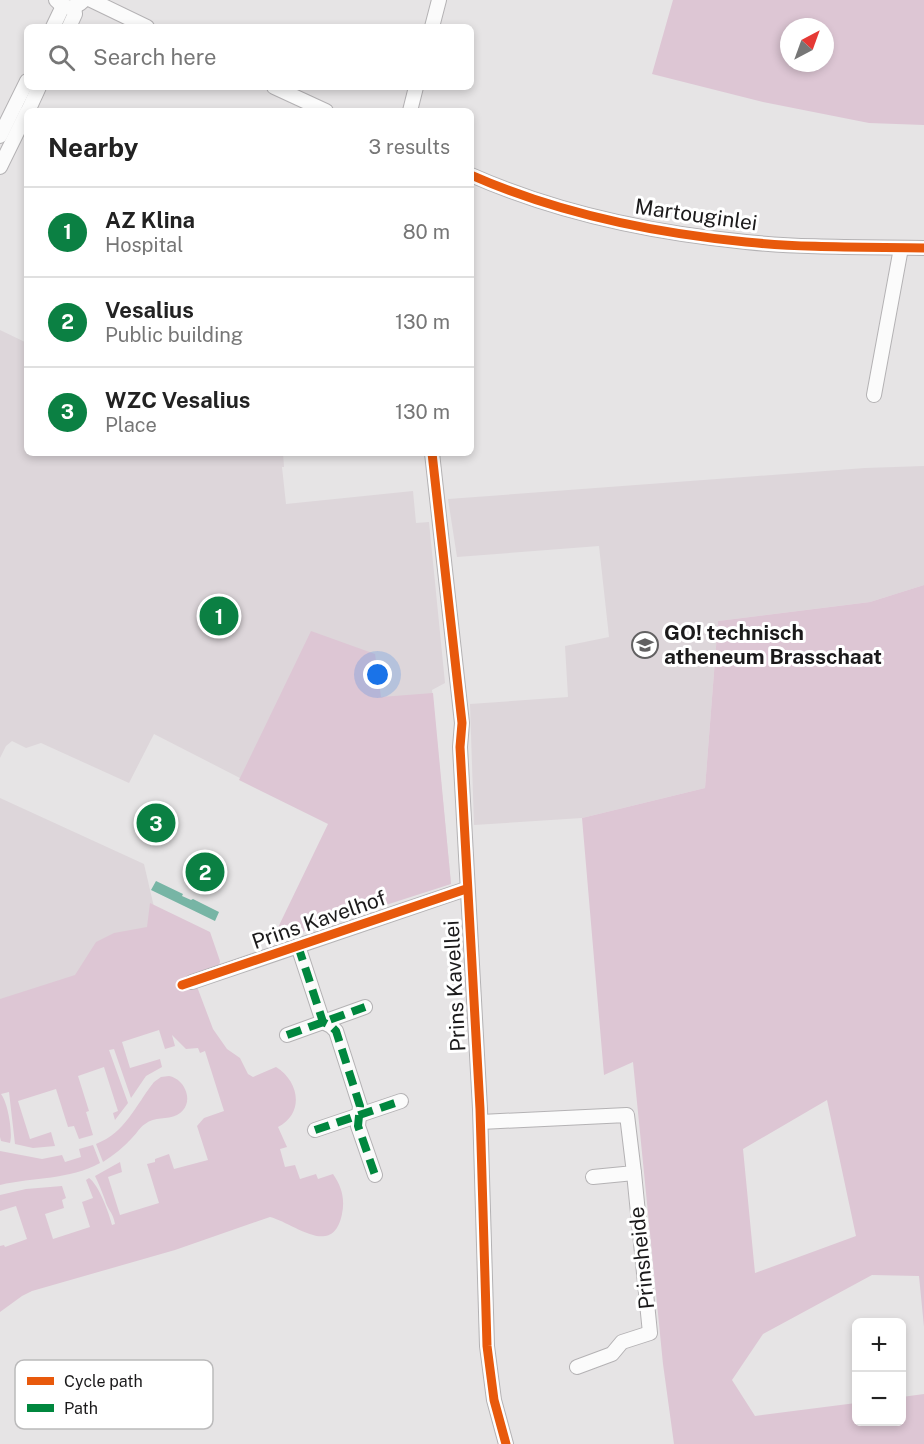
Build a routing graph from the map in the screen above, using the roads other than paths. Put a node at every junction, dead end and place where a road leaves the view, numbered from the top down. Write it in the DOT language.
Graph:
graph roads {
  1 [pos="91,0"];
  2 [pos="439,0"];
  3 [pos="69,3"];
  4 [pos="55,24"];
  5 [pos="70,24"];
  6 [pos="141,24"];
  7 [pos="433,24"];
  8 [pos="24,87"];
  9 [pos="38,90"];
  10 [pos="280,90"];
  11 [pos="415,90"];
  12 [pos="29,108"];
  13 [pos="320,108"];
  14 [pos="411,108"];
  15 [pos="24,118"];
  16 [pos="0,136"];
  17 [pos="0,167"];
  18 [pos="474,177"];
  19 [pos="902,248"];
  20 [pos="924,248"];
  21 [pos="874,395"];
  22 [pos="432,456"];
  23 [pos="466,889"];
  24 [pos="298,946"];
  25 [pos="192,982"];
  26 [pos="365,1007"];
  27 [pos="323,1022"];
  28 [pos="287,1035"];
  29 [pos="401,1101"];
  30 [pos="359,1116"];
  31 [pos="481,1122"];
  32 [pos="315,1130"];
  33 [pos="633,1173"];
  34 [pos="375,1175"];
  35 [pos="592,1178"];
  36 [pos="577,1367"];
  37 [pos="506,1444"];
  1 -- 6 [label="street"];
  2 -- 7 [label="street"];
  3 -- 4 [label="street"];
  3 -- 5 [label="street"];
  8 -- 16 [label="street"];
  9 -- 12 [label="street"];
  10 -- 13 [label="street"];
  11 -- 14 [label="street"];
  15 -- 17 [label="street"];
  18 -- 19 [label="street, Martouginlei"];
  19 -- 20 [label="street, Martouginlei"];
  19 -- 21 [label="street"];
  22 -- 23 [label="street, Prins Kavellei"];
  23 -- 24 [label="street, Prins Kavelhof"];
  23 -- 31 [label="street, Prins Kavellei"];
  24 -- 25 [label="street, Prins Kavelhof"];
  24 -- 27 [label="street, Prins Kavelhof"];
  26 -- 27 [label="street"];
  27 -- 28 [label="street"];
  27 -- 30 [label="street, Prins Kavelhof"];
  29 -- 30 [label="street"];
  30 -- 32 [label="street"];
  30 -- 34 [label="street, Prins Kavelhof"];
  31 -- 33 [label="street, Prinsheide"];
  31 -- 37 [label="street, Prins Kavellei"];
  33 -- 35 [label="street"];
  33 -- 36 [label="street, Prinsheide"];
}
